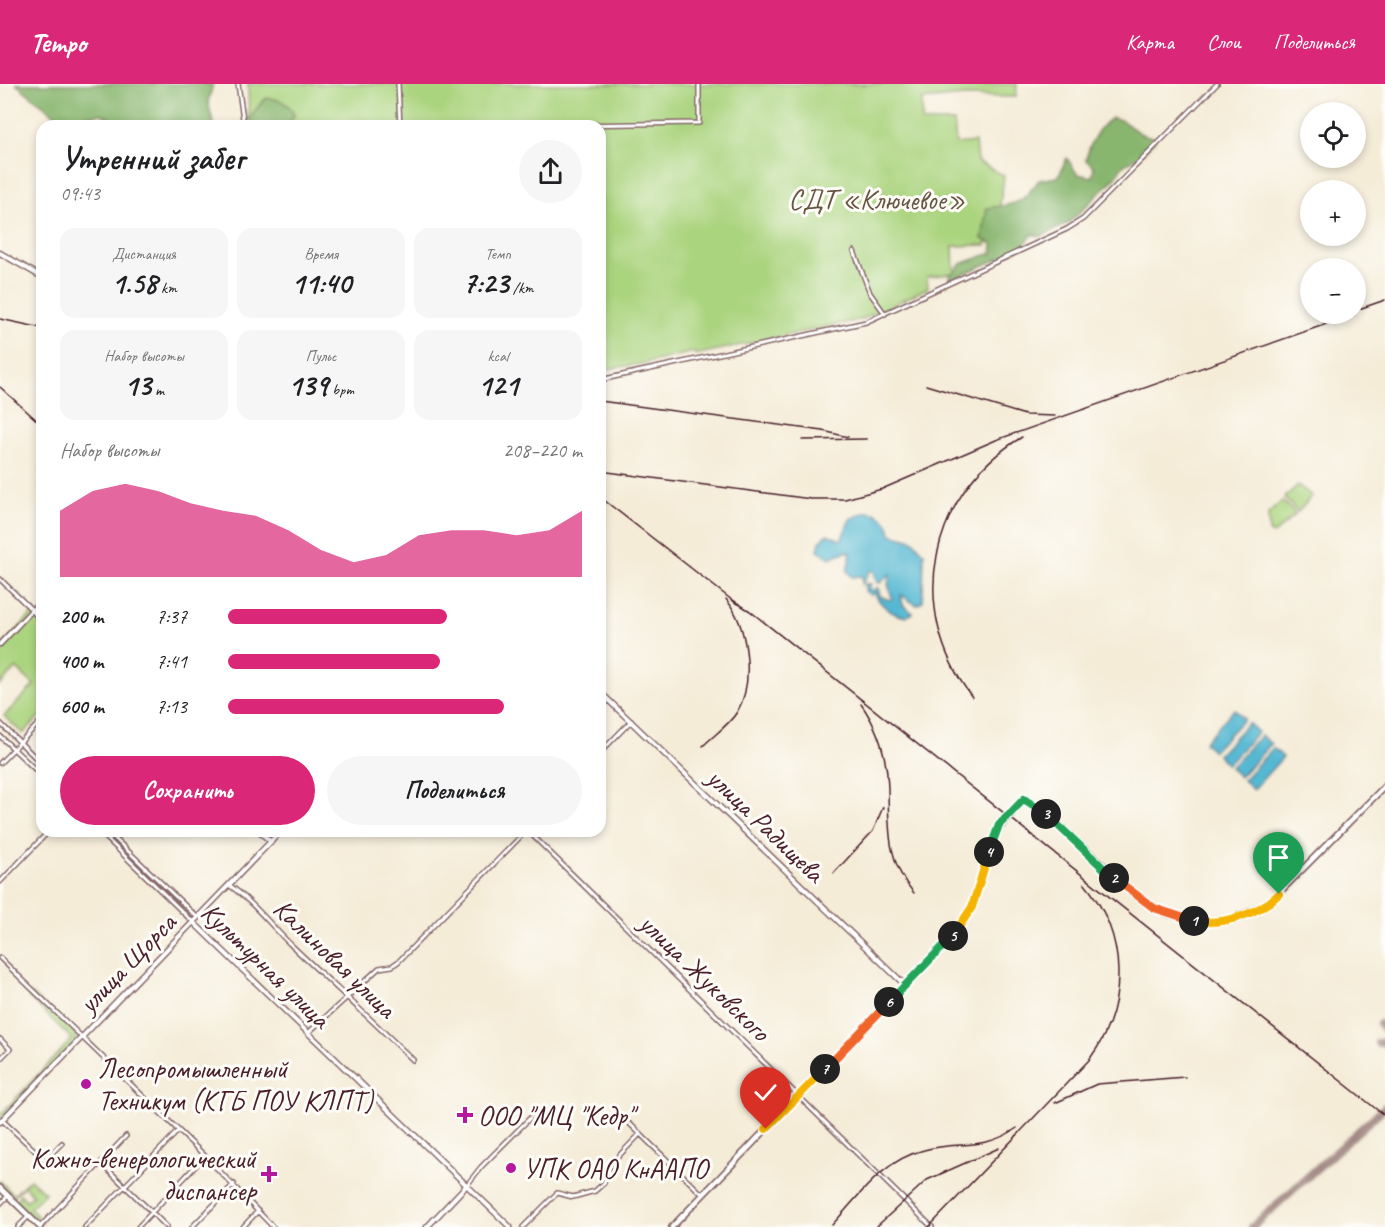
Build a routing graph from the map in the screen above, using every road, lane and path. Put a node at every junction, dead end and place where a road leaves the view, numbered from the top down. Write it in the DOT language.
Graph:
graph roads {
  1 [pos="238,84"];
  2 [pos="398,84"];
  3 [pos="699,84"];
  4 [pos="1217,84"];
  5 [pos="243,120"];
  6 [pos="400,120"];
  7 [pos="606,124"];
  8 [pos="854,251"];
  9 [pos="0,253"];
  10 [pos="36,274"];
  11 [pos="885,314"];
  12 [pos="606,379"];
  13 [pos="0,579"];
  14 [pos="36,606"];
  15 [pos="32,610"];
  16 [pos="36,614"];
  17 [pos="0,644"];
  18 [pos="606,698"];
  19 [pos="631,721"];
  20 [pos="0,723"];
  21 [pos="36,726"];
  22 [pos="0,736"];
  23 [pos="20,742"];
  24 [pos="606,747"];
  25 [pos="14,749"];
  26 [pos="36,758"];
  27 [pos="0,763"];
  28 [pos="36,770"];
  29 [pos="1385,786"];
  30 [pos="43,837"];
  31 [pos="105,837"];
  32 [pos="113,837"];
  33 [pos="266,837"];
  34 [pos="276,837"];
  35 [pos="521,837"];
  36 [pos="533,837"];
  37 [pos="271,842"];
  38 [pos="0,882"];
  39 [pos="229,885"];
  40 [pos="198,918"];
  41 [pos="193,922"];
  42 [pos="0,958"];
  43 [pos="905,986"];
  44 [pos="347,998"];
  45 [pos="308,1033"];
  46 [pos="81,1038"];
  47 [pos="0,1039"];
  48 [pos="0,1059"];
  49 [pos="413,1060"];
  50 [pos="799,1095"];
  51 [pos="533,1115"];
  52 [pos="1,1121"];
  53 [pos="630,1124"];
  54 [pos="178,1131"];
  55 [pos="640,1134"];
  56 [pos="126,1136"];
  57 [pos="62,1143"];
  58 [pos="205,1156"];
  59 [pos="101,1163"];
  60 [pos="234,1185"];
  61 [pos="124,1186"];
  62 [pos="466,1186"];
  63 [pos="0,1188"];
  64 [pos="703,1195"];
  65 [pos="8,1196"];
  66 [pos="0,1204"];
  67 [pos="259,1211"];
  68 [pos="152,1212"];
  69 [pos="29,1216"];
  70 [pos="18,1227"];
  71 [pos="40,1227"];
  72 [pos="85,1227"];
  73 [pos="138,1227"];
  74 [pos="167,1227"];
  75 [pos="192,1227"];
  76 [pos="243,1227"];
  77 [pos="273,1227"];
  78 [pos="427,1227"];
  79 [pos="510,1227"];
  80 [pos="523,1227"];
  81 [pos="672,1227"];
  82 [pos="932,1227"];
  1 -- 5 [label="street"];
  2 -- 6 [label="street"];
  3 -- 7 [label="street"];
  4 -- 11 [label="street"];
  8 -- 11 [label="street"];
  9 -- 10 [label="street"];
  11 -- 12 [label="street"];
  13 -- 15 [label="street"];
  14 -- 15 [label="street"];
  15 -- 16 [label="street"];
  15 -- 17 [label="street"];
  18 -- 19 [label="street, улица Радищева"];
  19 -- 24 [label="street"];
  19 -- 43 [label="street, улица Радищева"];
  20 -- 23 [label="street"];
  21 -- 23 [label="street"];
  22 -- 25 [label="street"];
  23 -- 25 [label="street"];
  23 -- 26 [label="street"];
  25 -- 27 [label="street"];
  25 -- 28 [label="street"];
  29 -- 43 [label="main road"];
  30 -- 38 [label="street"];
  31 -- 41 [label="street, Культурная улица"];
  32 -- 40 [label="street, Культурная улица"];
  33 -- 37 [label="street"];
  34 -- 37 [label="street, улица Щорса"];
  35 -- 44 [label="street"];
  36 -- 50 [label="street, улица Жуковского"];
  37 -- 39 [label="street, улица Щорса"];
  39 -- 40 [label="street, улица Щорса"];
  39 -- 44 [label="street, Калиновая улица"];
  40 -- 41 [label="street, улица Щорса"];
  41 -- 45 [label="street, Культурная улица"];
  41 -- 46 [label="street, улица Щорса"];
  42 -- 46 [label="street"];
  43 -- 50 [label="main road"];
  44 -- 45 [label="street"];
  44 -- 49 [label="street, Калиновая улица"];
  45 -- 62 [label="street, Культурная улица"];
  46 -- 52 [label="street, улица Щорса"];
  46 -- 54 [label="street"];
  47 -- 48 [label="street"];
  50 -- 64 [label="main road"];
  50 -- 82 [label="street, улица Жуковского"];
  51 -- 62 [label="street"];
  52 -- 57 [label="street"];
  53 -- 55 [label="street"];
  54 -- 58 [label="street"];
  54 -- 61 [label="street"];
  55 -- 64 [label="street"];
  55 -- 80 [label="street"];
  56 -- 59 [label="street"];
  58 -- 60 [label="street"];
  58 -- 68 [label="street"];
  59 -- 61 [label="street"];
  59 -- 71 [label="street"];
  60 -- 67 [label="street"];
  60 -- 75 [label="street"];
  61 -- 68 [label="street"];
  61 -- 72 [label="street"];
  62 -- 78 [label="street"];
  62 -- 79 [label="street, Культурная улица"];
  63 -- 65 [label="main road"];
  64 -- 81 [label="main road"];
  65 -- 66 [label="street"];
  65 -- 69 [label="main road"];
  67 -- 76 [label="street"];
  67 -- 77 [label="street"];
  68 -- 73 [label="street"];
  68 -- 74 [label="street"];
  69 -- 70 [label="street"];
  69 -- 71 [label="main road"];
}
